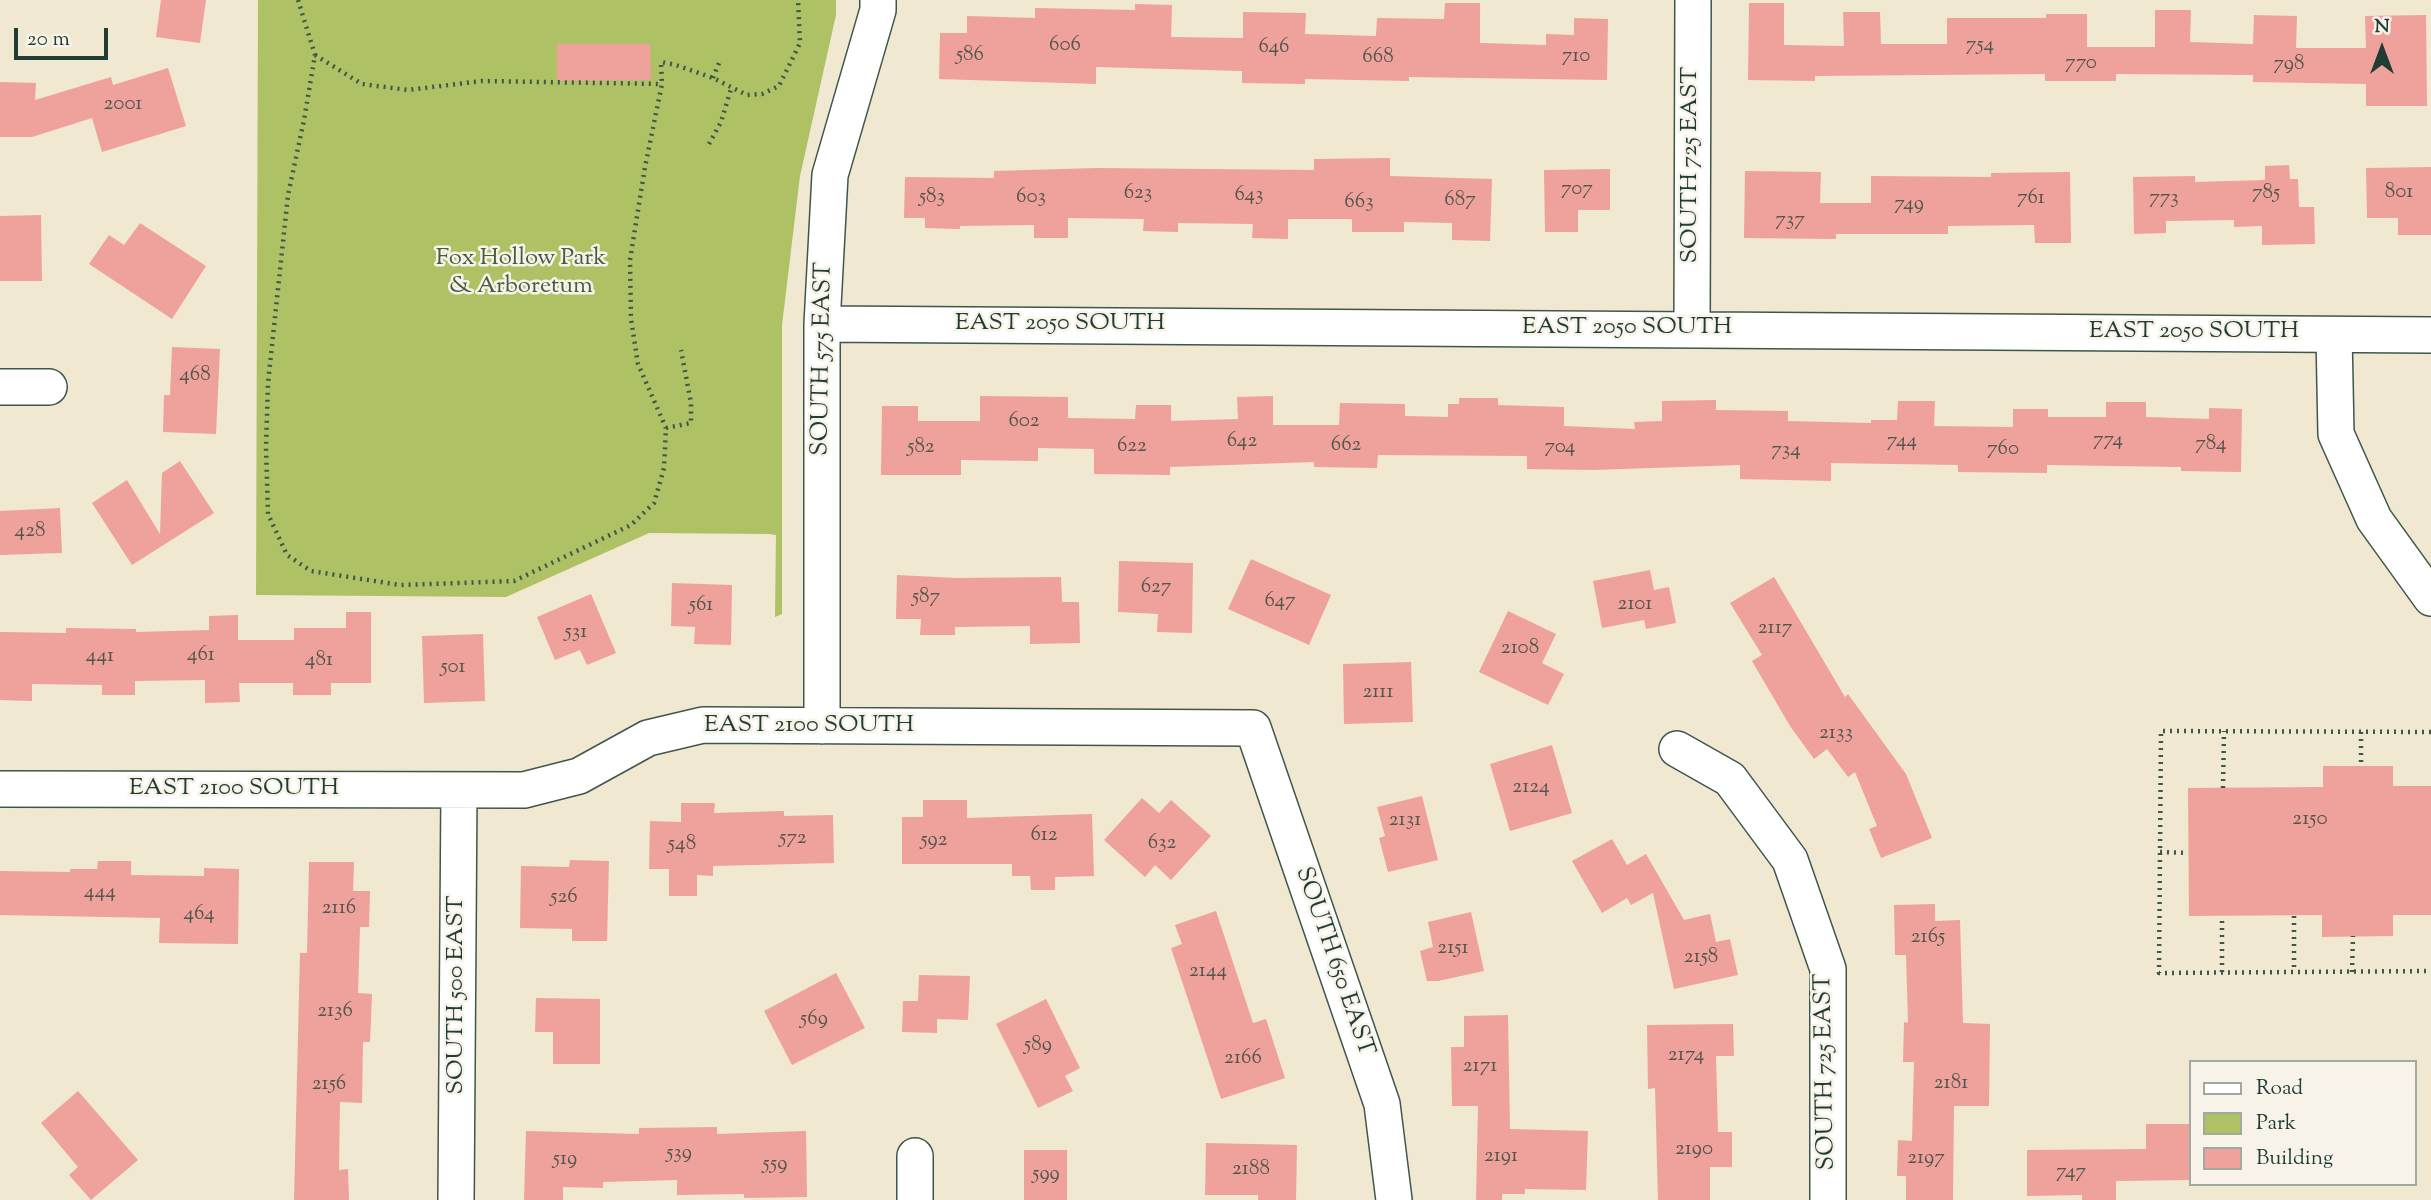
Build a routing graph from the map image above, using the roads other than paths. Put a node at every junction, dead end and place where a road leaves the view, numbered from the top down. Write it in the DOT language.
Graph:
graph roads {
  1 [pos="878,0"];
  2 [pos="1693,0"];
  3 [pos="822,324"];
  4 [pos="1692,329"];
  5 [pos="2334,335"];
  6 [pos="2431,335"];
  7 [pos="0,387"];
  8 [pos="49,387"];
  9 [pos="2431,598"];
  10 [pos="822,726"];
  11 [pos="1253,728"];
  12 [pos="1677,749"];
  13 [pos="0,789"];
  14 [pos="459,790"];
  15 [pos="915,1156"];
  16 [pos="456,1200"];
  17 [pos="915,1200"];
  18 [pos="1394,1200"];
  19 [pos="1828,1200"];
  1 -- 3 [label="street, SOUTH 575 EAST"];
  2 -- 4 [label="street, SOUTH 725 EAST"];
  3 -- 4 [label="street, EAST 2050 SOUTH"];
  3 -- 10 [label="street, SOUTH 575 EAST"];
  4 -- 5 [label="street, EAST 2050 SOUTH"];
  5 -- 6 [label="street, EAST 2050 SOUTH"];
  5 -- 9 [label="street"];
  7 -- 8 [label="street"];
  10 -- 11 [label="street, EAST 2100 SOUTH"];
  10 -- 14 [label="street, EAST 2100 SOUTH"];
  11 -- 18 [label="street, SOUTH 650 EAST"];
  12 -- 19 [label="street, SOUTH 725 EAST"];
  13 -- 14 [label="street, EAST 2100 SOUTH"];
  14 -- 16 [label="street, SOUTH 500 EAST"];
  15 -- 17 [label="street"];
}
